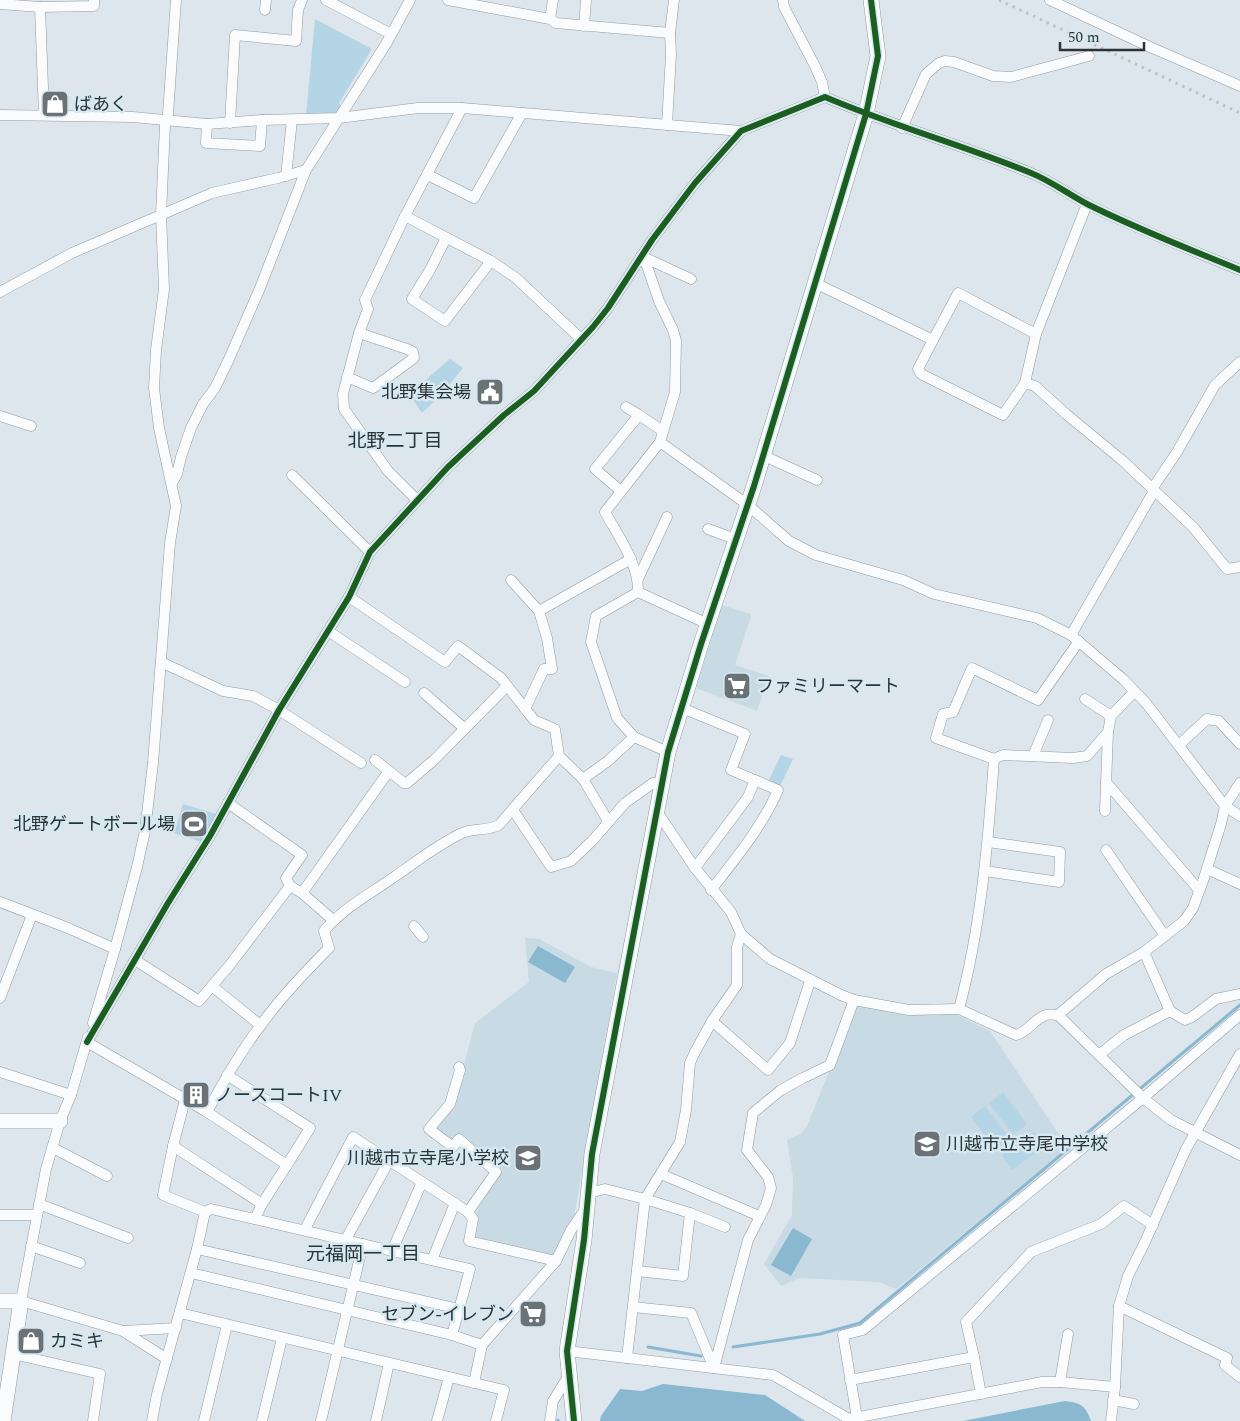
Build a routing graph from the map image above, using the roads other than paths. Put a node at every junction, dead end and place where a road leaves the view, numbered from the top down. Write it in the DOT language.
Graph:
graph roads {
  1 [pos="94,0"];
  2 [pos="176,0"];
  3 [pos="302,0"];
  4 [pos="326,0"];
  5 [pos="410,0"];
  6 [pos="448,0"];
  7 [pos="553,0"];
  8 [pos="586,0"];
  9 [pos="674,0"];
  10 [pos="783,0"];
  11 [pos="871,0"];
  12 [pos="1050,0"];
  13 [pos="0,4"];
  14 [pos="40,7"];
  15 [pos="550,19"];
  16 [pos="584,26"];
  17 [pos="670,33"];
  18 [pos="391,34"];
  19 [pos="1089,56"];
  20 [pos="1240,86"];
  21 [pos="825,97"];
  22 [pos="462,108"];
  23 [pos="522,113"];
  24 [pos="866,114"];
  25 [pos="0,115"];
  26 [pos="44,115"];
  27 [pos="339,118"];
  28 [pos="167,120"];
  29 [pos="262,120"];
  30 [pos="292,120"];
  31 [pos="230,123"];
  32 [pos="207,124"];
  33 [pos="667,125"];
  34 [pos="902,128"];
  35 [pos="740,131"];
  36 [pos="306,170"];
  37 [pos="286,176"];
  38 [pos="428,176"];
  39 [pos="1087,204"];
  40 [pos="161,215"];
  41 [pos="405,216"];
  42 [pos="446,238"];
  43 [pos="641,256"];
  44 [pos="491,261"];
  45 [pos="1240,270"];
  46 [pos="691,279"];
  47 [pos="815,283"];
  48 [pos="0,292"];
  49 [pos="359,332"];
  50 [pos="1036,334"];
  51 [pos="581,339"];
  52 [pos="933,340"];
  53 [pos="1240,362"];
  54 [pos="347,377"];
  55 [pos="1025,382"];
  56 [pos="626,407"];
  57 [pos="638,415"];
  58 [pos="0,416"];
  59 [pos="31,426"];
  60 [pos="662,431"];
  61 [pos="660,442"];
  62 [pos="762,455"];
  63 [pos="292,475"];
  64 [pos="817,480"];
  65 [pos="172,483"];
  66 [pos="1153,490"];
  67 [pos="621,491"];
  68 [pos="417,500"];
  69 [pos="748,505"];
  70 [pos="667,517"];
  71 [pos="708,529"];
  72 [pos="736,539"];
  73 [pos="370,552"];
  74 [pos="631,559"];
  75 [pos="1240,566"];
  76 [pos="638,579"];
  77 [pos="511,580"];
  78 [pos="638,592"];
  79 [pos="349,597"];
  80 [pos="540,611"];
  81 [pos="708,624"];
  82 [pos="328,631"];
  83 [pos="1075,638"];
  84 [pos="161,662"];
  85 [pos="405,682"];
  86 [pos="507,686"];
  87 [pos="1134,692"];
  88 [pos="424,693"];
  89 [pos="1085,699"];
  90 [pos="682,708"];
  91 [pos="525,709"];
  92 [pos="279,710"];
  93 [pos="1111,716"];
  94 [pos="1048,720"];
  95 [pos="465,729"];
  96 [pos="1108,732"];
  97 [pos="634,737"];
  98 [pos="1240,744"];
  99 [pos="1179,746"];
  100 [pos="668,752"];
  101 [pos="559,756"];
  102 [pos="1033,756"];
  103 [pos="994,759"];
  104 [pos="375,760"];
  105 [pos="361,763"];
  106 [pos="388,771"];
  107 [pos="583,779"];
  108 [pos="755,780"];
  109 [pos="1106,782"];
  110 [pos="662,783"];
  111 [pos="1240,783"];
  112 [pos="228,803"];
  113 [pos="1225,806"];
  114 [pos="514,810"];
  115 [pos="1105,811"];
  116 [pos="658,813"];
  117 [pos="1240,816"];
  118 [pos="608,821"];
  119 [pos="988,842"];
  120 [pos="1106,850"];
  121 [pos="695,868"];
  122 [pos="1206,869"];
  123 [pos="985,871"];
  124 [pos="1240,884"];
  125 [pos="290,886"];
  126 [pos="711,890"];
  127 [pos="1199,890"];
  128 [pos="302,893"];
  129 [pos="0,902"];
  130 [pos="32,915"];
  131 [pos="333,920"];
  132 [pos="414,926"];
  133 [pos="741,934"];
  134 [pos="1165,936"];
  135 [pos="423,937"];
  136 [pos="115,949"];
  137 [pos="1144,952"];
  138 [pos="135,960"];
  139 [pos="810,981"];
  140 [pos="212,986"];
  141 [pos="1240,994"];
  142 [pos="0,998"];
  143 [pos="854,1000"];
  144 [pos="959,1009"];
  145 [pos="1170,1011"];
  146 [pos="1058,1014"];
  147 [pos="1240,1015"];
  148 [pos="712,1021"];
  149 [pos="260,1025"];
  150 [pos="87,1042"];
  151 [pos="1100,1054"];
  152 [pos="1240,1054"];
  153 [pos="459,1067"];
  154 [pos="0,1072"];
  155 [pos="227,1075"];
  156 [pos="71,1096"];
  157 [pos="1144,1098"];
  158 [pos="186,1100"];
  159 [pos="207,1112"];
  160 [pos="0,1121"];
  161 [pos="60,1121"];
  162 [pos="1195,1132"];
  163 [pos="173,1146"];
  164 [pos="53,1148"];
  165 [pos="1240,1155"];
  166 [pos="390,1161"];
  167 [pos="287,1165"];
  168 [pos="661,1174"];
  169 [pos="107,1176"];
  170 [pos="422,1182"];
  171 [pos="645,1199"];
  172 [pos="587,1200"];
  173 [pos="455,1203"];
  174 [pos="39,1204"];
  175 [pos="262,1204"];
  176 [pos="205,1212"];
  177 [pos="468,1212"];
  178 [pos="690,1213"];
  179 [pos="0,1215"];
  180 [pos="36,1215"];
  181 [pos="759,1216"];
  182 [pos="255,1219"];
  183 [pos="1153,1225"];
  184 [pos="725,1227"];
  185 [pos="305,1229"];
  186 [pos="128,1238"];
  187 [pos="346,1240"];
  188 [pos="363,1244"];
  189 [pos="31,1246"];
  190 [pos="197,1249"];
  191 [pos="392,1251"];
  192 [pos="432,1260"];
  193 [pos="556,1262"];
  194 [pos="80,1263"];
  195 [pos="637,1270"];
  196 [pos="191,1273"];
  197 [pos="355,1285"];
  198 [pos="0,1301"];
  199 [pos="21,1301"];
  200 [pos="1119,1306"];
  201 [pos="633,1307"];
  202 [pos="459,1309"];
  203 [pos="348,1311"];
  204 [pos="180,1313"];
  205 [pos="227,1325"];
  206 [pos="176,1328"];
  207 [pos="123,1331"];
  208 [pos="1068,1334"];
  209 [pos="452,1335"];
  210 [pos="282,1338"];
  211 [pos="482,1344"];
  212 [pos="338,1351"];
  213 [pos="567,1351"];
  214 [pos="13,1354"];
  215 [pos="974,1357"];
  216 [pos="627,1358"];
  217 [pos="167,1359"];
  218 [pos="389,1363"];
  219 [pos="714,1368"];
  220 [pos="570,1374"];
  221 [pos="1239,1375"];
  222 [pos="449,1377"];
  223 [pos="850,1380"];
  224 [pos="1060,1382"];
  225 [pos="474,1383"];
  226 [pos="4,1385"];
  227 [pos="1114,1387"];
  228 [pos="981,1394"];
  229 [pos="1113,1400"];
  230 [pos="1134,1404"];
  231 [pos="857,1418"];
  232 [pos="3,1421"];
  233 [pos="93,1421"];
  234 [pos="152,1421"];
  235 [pos="204,1421"];
  236 [pos="262,1421"];
  237 [pos="321,1421"];
  238 [pos="376,1421"];
  239 [pos="437,1421"];
  240 [pos="496,1421"];
  241 [pos="550,1421"];
  242 [pos="574,1421"];
  243 [pos="1111,1421"];
  1 -- 14 [label="street"];
  2 -- 28 [label="street"];
  3 -- 31 [label="street"];
  4 -- 18 [label="street"];
  5 -- 18 [label="street"];
  6 -- 15 [label="street"];
  7 -- 15 [label="street"];
  8 -- 16 [label="street"];
  9 -- 17 [label="street"];
  10 -- 21 [label="street"];
  11 -- 24 [label="street"];
  12 -- 20 [label="street"];
  13 -- 14 [label="street"];
  14 -- 26 [label="street"];
  15 -- 16 [label="street"];
  16 -- 17 [label="street"];
  17 -- 33 [label="street"];
  18 -- 27 [label="street"];
  19 -- 34 [label="street"];
  21 -- 24 [label="street"];
  21 -- 35 [label="street"];
  22 -- 23 [label="street"];
  22 -- 27 [label="street"];
  22 -- 38 [label="street"];
  23 -- 33 [label="street"];
  23 -- 38 [label="street"];
  24 -- 34 [label="street"];
  24 -- 47 [label="street"];
  25 -- 26 [label="street"];
  26 -- 28 [label="street"];
  27 -- 30 [label="street"];
  27 -- 36 [label="street"];
  28 -- 32 [label="street"];
  28 -- 40 [label="street"];
  29 -- 30 [label="street"];
  29 -- 31 [label="street"];
  29 -- 32 [label="street"];
  30 -- 37 [label="street"];
  31 -- 32 [label="street"];
  33 -- 35 [label="street"];
  34 -- 39 [label="street"];
  35 -- 43 [label="street"];
  36 -- 37 [label="street"];
  36 -- 65 [label="street"];
  37 -- 40 [label="street"];
  38 -- 41 [label="street"];
  39 -- 45 [label="street"];
  39 -- 50 [label="street"];
  40 -- 48 [label="street"];
  40 -- 65 [label="street"];
  41 -- 42 [label="street"];
  41 -- 49 [label="street"];
  42 -- 44 [label="street"];
  42 -- 44 [label="street"];
  43 -- 46 [label="street"];
  43 -- 51 [label="street"];
  43 -- 60 [label="street"];
  44 -- 51 [label="street"];
  47 -- 52 [label="street"];
  47 -- 62 [label="street"];
  49 -- 54 [label="street"];
  49 -- 54 [label="street"];
  50 -- 52 [label="street"];
  50 -- 55 [label="street"];
  51 -- 68 [label="street"];
  52 -- 55 [label="street"];
  53 -- 66 [label="street"];
  54 -- 68 [label="street"];
  55 -- 66 [label="street"];
  56 -- 57 [label="street"];
  57 -- 60 [label="street"];
  57 -- 67 [label="street"];
  58 -- 59 [label="street"];
  60 -- 61 [label="street"];
  61 -- 67 [label="street"];
  61 -- 69 [label="street"];
  62 -- 64 [label="street"];
  62 -- 69 [label="street"];
  63 -- 73 [label="street"];
  65 -- 84 [label="street"];
  66 -- 75 [label="street"];
  66 -- 83 [label="street"];
  67 -- 74 [label="street"];
  68 -- 73 [label="street"];
  69 -- 72 [label="street"];
  69 -- 83 [label="street"];
  70 -- 76 [label="street"];
  71 -- 72 [label="street"];
  72 -- 81 [label="street"];
  73 -- 79 [label="street"];
  74 -- 76 [label="street"];
  74 -- 80 [label="street"];
  76 -- 78 [label="street"];
  77 -- 80 [label="street"];
  78 -- 81 [label="street"];
  78 -- 97 [label="street"];
  79 -- 82 [label="street"];
  79 -- 86 [label="street"];
  80 -- 91 [label="street"];
  81 -- 90 [label="street"];
  82 -- 85 [label="street"];
  82 -- 92 [label="street"];
  83 -- 87 [label="street"];
  83 -- 103 [label="street"];
  84 -- 92 [label="street"];
  84 -- 136 [label="street"];
  86 -- 91 [label="street"];
  86 -- 95 [label="street"];
  87 -- 93 [label="street"];
  87 -- 99 [label="street"];
  88 -- 95 [label="street"];
  89 -- 93 [label="street"];
  90 -- 100 [label="street"];
  90 -- 108 [label="street"];
  91 -- 101 [label="street"];
  92 -- 105 [label="street"];
  92 -- 112 [label="street"];
  93 -- 96 [label="street"];
  94 -- 102 [label="street"];
  95 -- 106 [label="street"];
  96 -- 102 [label="street"];
  96 -- 109 [label="street"];
  97 -- 100 [label="street"];
  97 -- 107 [label="street"];
  98 -- 99 [label="street"];
  99 -- 113 [label="street"];
  100 -- 110 [label="street"];
  101 -- 107 [label="street"];
  101 -- 114 [label="street"];
  102 -- 103 [label="street"];
  103 -- 119 [label="street"];
  104 -- 106 [label="street"];
  106 -- 128 [label="street"];
  107 -- 118 [label="street"];
  108 -- 121 [label="street"];
  108 -- 126 [label="street"];
  109 -- 115 [label="street"];
  109 -- 127 [label="street"];
  110 -- 116 [label="street"];
  110 -- 118 [label="street"];
  111 -- 113 [label="street"];
  112 -- 125 [label="street"];
  112 -- 138 [label="street"];
  113 -- 117 [label="street"];
  113 -- 122 [label="street"];
  114 -- 118 [label="street"];
  114 -- 131 [label="street"];
  116 -- 121 [label="street"];
  116 -- 172 [label="street"];
  119 -- 123 [label="street"];
  119 -- 123 [label="street"];
  120 -- 134 [label="street"];
  121 -- 126 [label="street"];
  122 -- 124 [label="street"];
  122 -- 127 [label="street"];
  123 -- 144 [label="street"];
  125 -- 128 [label="street"];
  125 -- 140 [label="street"];
  126 -- 133 [label="street"];
  127 -- 134 [label="street"];
  128 -- 131 [label="street"];
  129 -- 130 [label="street"];
  130 -- 136 [label="street"];
  130 -- 142 [label="street"];
  131 -- 149 [label="street"];
  132 -- 135 [label="street"];
  133 -- 139 [label="street"];
  133 -- 148 [label="street"];
  134 -- 137 [label="street"];
  136 -- 150 [label="street"];
  137 -- 145 [label="street"];
  137 -- 146 [label="street"];
  138 -- 140 [label="street"];
  138 -- 150 [label="street"];
  139 -- 143 [label="street"];
  139 -- 148 [label="street"];
  140 -- 149 [label="street"];
  141 -- 145 [label="street"];
  143 -- 144 [label="street"];
  143 -- 181 [label="street"];
  144 -- 146 [label="street"];
  145 -- 151 [label="street"];
  146 -- 151 [label="street"];
  147 -- 157 [label="street"];
  148 -- 168 [label="street"];
  149 -- 155 [label="street"];
  150 -- 156 [label="street"];
  150 -- 158 [label="street"];
  151 -- 157 [label="street"];
  152 -- 162 [label="street"];
  153 -- 177 [label="street"];
  154 -- 156 [label="street"];
  155 -- 159 [label="street"];
  155 -- 167 [label="street"];
  156 -- 161 [label="street"];
  157 -- 162 [label="street"];
  157 -- 223 [label="street"];
  158 -- 159 [label="street"];
  158 -- 163 [label="street"];
  159 -- 167 [label="street"];
  160 -- 161 [label="street"];
  161 -- 164 [label="street"];
  162 -- 165 [label="street"];
  162 -- 183 [label="street"];
  163 -- 175 [label="street"];
  163 -- 176 [label="street"];
  164 -- 169 [label="street"];
  164 -- 174 [label="street"];
  166 -- 170 [label="street"];
  166 -- 185 [label="street"];
  166 -- 187 [label="street"];
  167 -- 175 [label="street"];
  168 -- 171 [label="street"];
  168 -- 181 [label="street"];
  170 -- 173 [label="street"];
  170 -- 191 [label="street"];
  171 -- 172 [label="street"];
  171 -- 178 [label="street"];
  171 -- 195 [label="street"];
  172 -- 193 [label="street"];
  172 -- 213 [label="street"];
  173 -- 177 [label="street"];
  173 -- 192 [label="street"];
  174 -- 180 [label="street"];
  174 -- 186 [label="street"];
  175 -- 182 [label="street"];
  176 -- 182 [label="street"];
  176 -- 190 [label="street"];
  177 -- 193 [label="street"];
  178 -- 184 [label="street"];
  178 -- 195 [label="street"];
  179 -- 180 [label="street"];
  180 -- 189 [label="street"];
  181 -- 219 [label="street"];
  182 -- 185 [label="street"];
  183 -- 200 [label="street"];
  183 -- 215 [label="street"];
  185 -- 187 [label="street"];
  187 -- 188 [label="street"];
  188 -- 191 [label="street"];
  188 -- 197 [label="street"];
  189 -- 194 [label="street"];
  189 -- 199 [label="street"];
  190 -- 196 [label="street"];
  190 -- 197 [label="street"];
  191 -- 192 [label="street"];
  192 -- 202 [label="street"];
  193 -- 211 [label="street"];
  195 -- 201 [label="street"];
  196 -- 203 [label="street"];
  196 -- 204 [label="street"];
  197 -- 202 [label="street"];
  197 -- 203 [label="street"];
  198 -- 199 [label="street"];
  199 -- 207 [label="street"];
  199 -- 214 [label="street"];
  200 -- 221 [label="street"];
  200 -- 227 [label="street"];
  201 -- 216 [label="street"];
  201 -- 219 [label="street"];
  202 -- 209 [label="street"];
  203 -- 209 [label="street"];
  203 -- 212 [label="street"];
  204 -- 205 [label="street"];
  204 -- 206 [label="street"];
  205 -- 210 [label="street"];
  205 -- 235 [label="street"];
  206 -- 207 [label="street"];
  206 -- 217 [label="street"];
  207 -- 217 [label="street"];
  208 -- 224 [label="street"];
  209 -- 211 [label="street"];
  210 -- 212 [label="street"];
  210 -- 236 [label="street"];
  211 -- 225 [label="street"];
  212 -- 218 [label="street"];
  212 -- 237 [label="street"];
  213 -- 216 [label="street"];
  213 -- 220 [label="street"];
  214 -- 226 [label="street"];
  214 -- 233 [label="street"];
  215 -- 223 [label="street"];
  215 -- 228 [label="street"];
  216 -- 219 [label="street"];
  217 -- 234 [label="street"];
  218 -- 222 [label="street"];
  218 -- 238 [label="street"];
  219 -- 231 [label="street"];
  220 -- 241 [label="street"];
  220 -- 242 [label="street"];
  222 -- 225 [label="street"];
  222 -- 239 [label="street"];
  223 -- 231 [label="street"];
  224 -- 227 [label="street"];
  224 -- 228 [label="street"];
  225 -- 240 [label="street"];
  226 -- 232 [label="street"];
  227 -- 229 [label="street"];
  228 -- 231 [label="street"];
  229 -- 230 [label="street"];
  229 -- 243 [label="street"];
}
